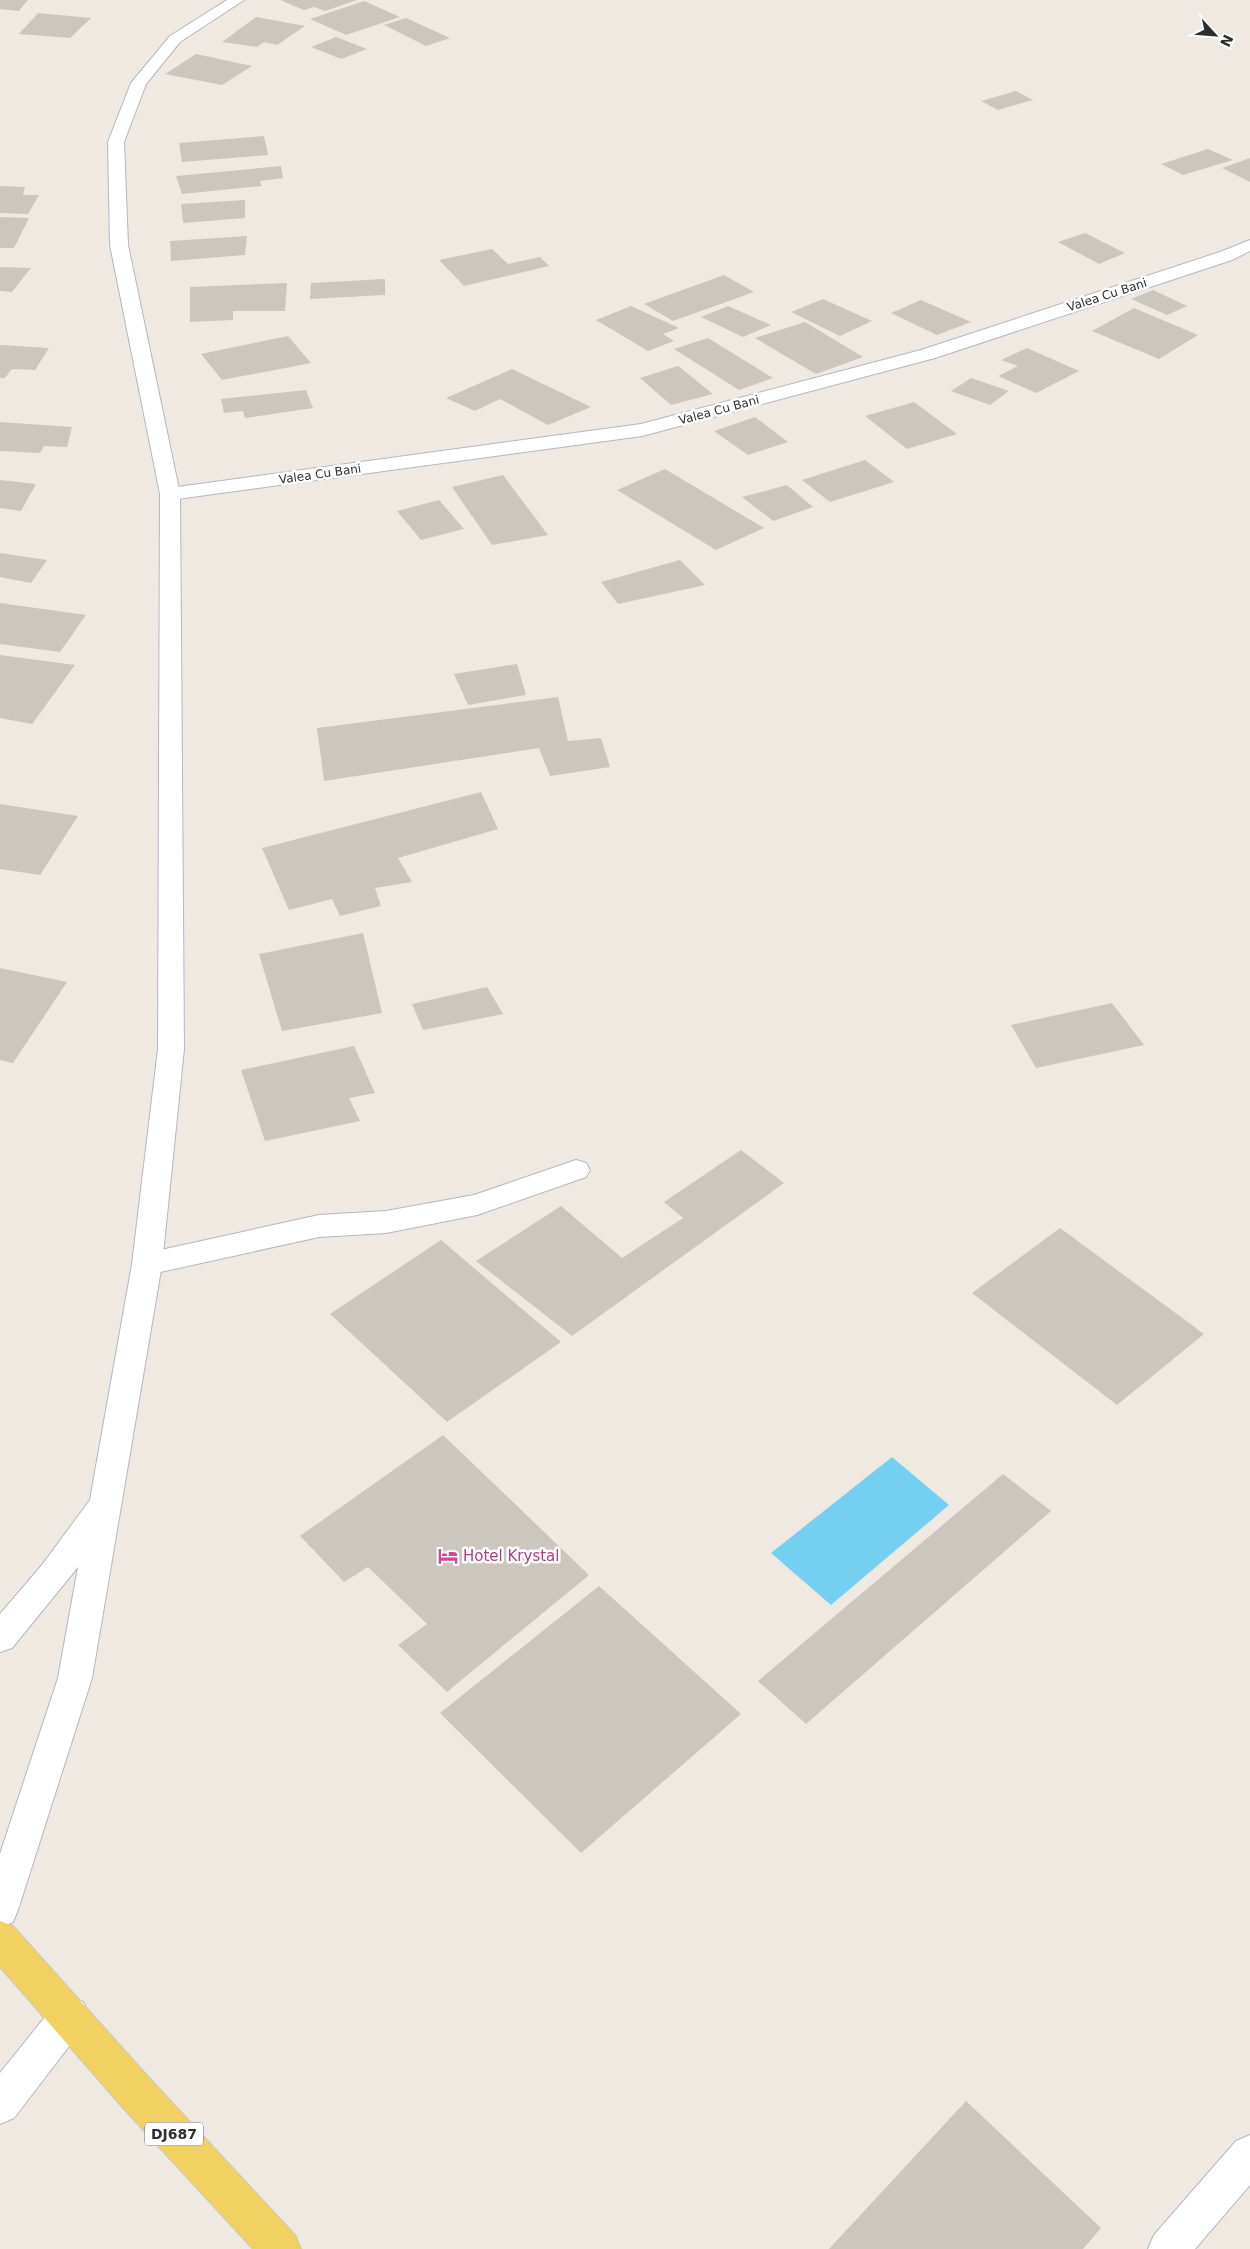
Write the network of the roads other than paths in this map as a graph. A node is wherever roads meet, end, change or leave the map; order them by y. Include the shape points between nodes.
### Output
1 (237, 0) edge
2 (1250, 245) edge
3 (170, 494) junction
4 (576, 1170) dead end
5 (147, 1264) junction
6 (106, 1503) junction
7 (0, 1638) edge
8 (0, 1910) edge
9 (0, 1939) edge
10 (70, 2015) junction
11 (0, 2104) edge
12 (1250, 2155) edge
13 (281, 2249) edge
14 (1168, 2249) edge

1 - 3 main road via 175,39 139,83 116,142 119,245
2 - 3 main road, Valea Cu Bani via 1226,256 928,354 642,430
3 - 5 main road via 171,1049
4 - 5 main road via 477,1205 386,1222 319,1226
5 - 6 main road
6 - 7 main road via 54,1575
6 - 8 main road via 74,1678
9 - 10 main road, DJ687
10 - 11 main road
10 - 13 main road, DJ687 via 138,2095
12 - 14 main road

